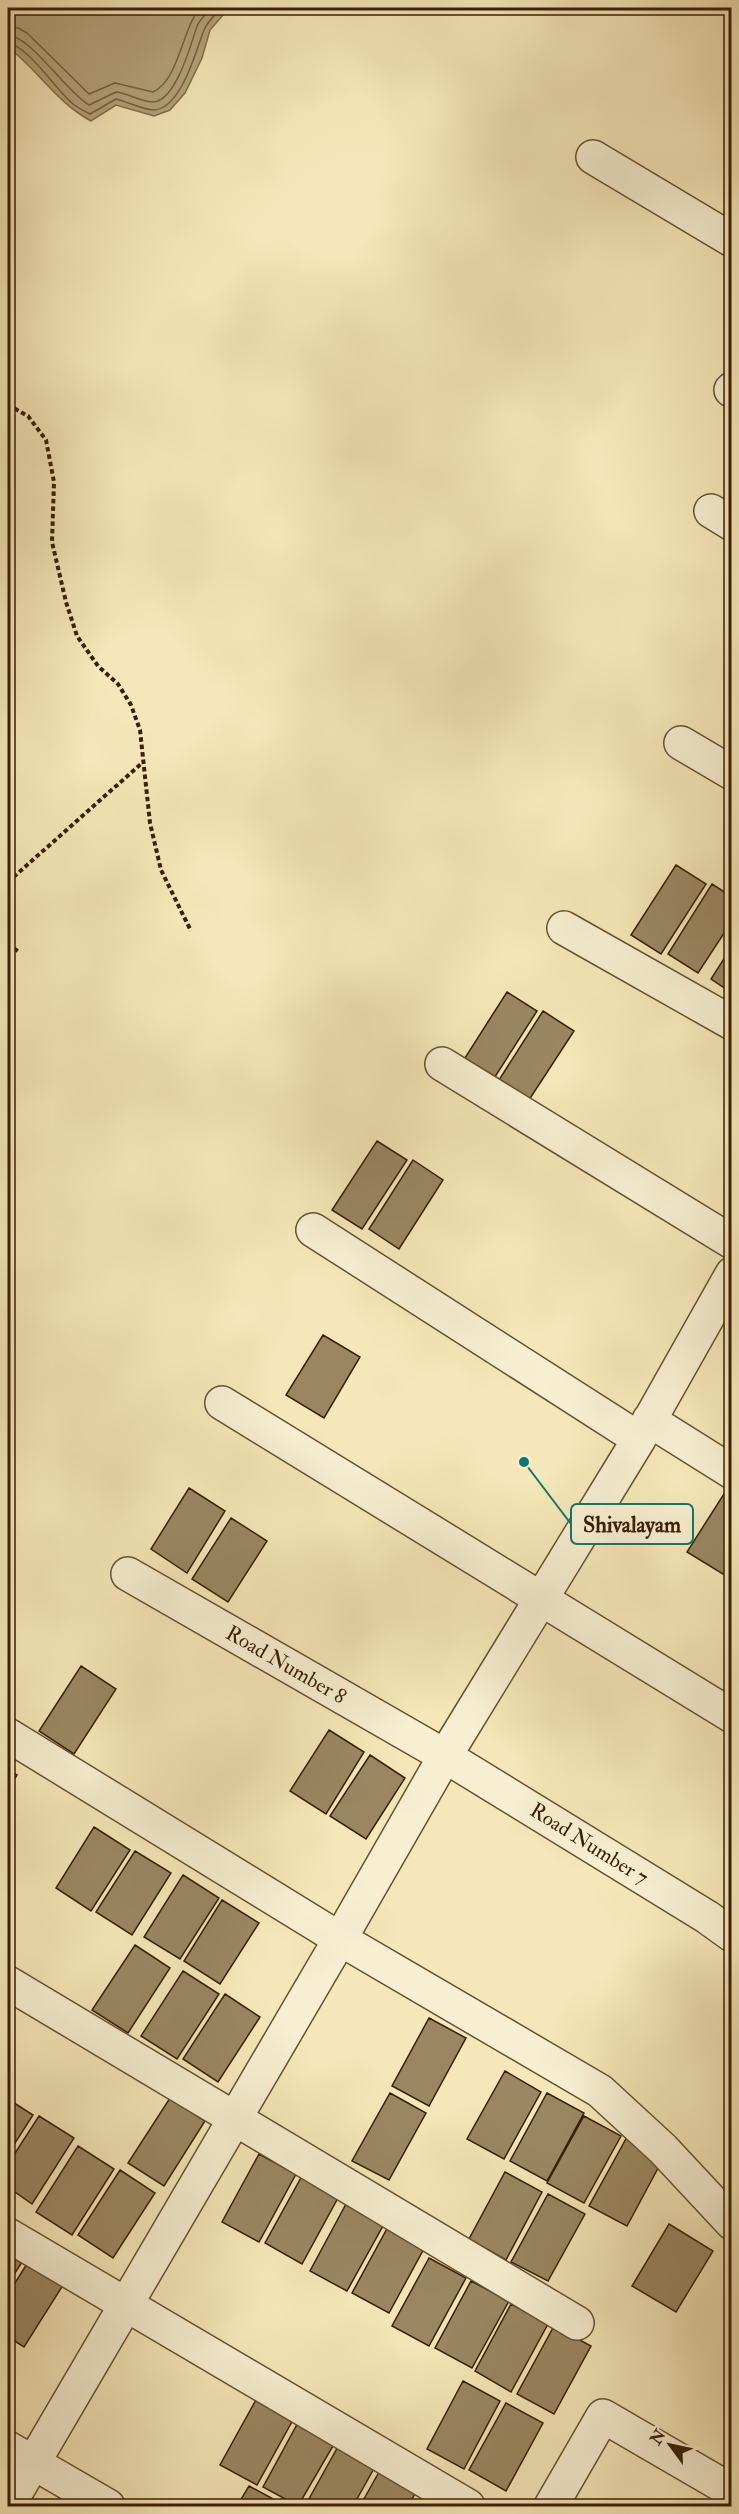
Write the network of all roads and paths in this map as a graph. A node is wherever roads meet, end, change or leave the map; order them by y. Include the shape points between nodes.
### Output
1 (593, 157) dead end
2 (732, 240) edge
3 (8, 405) edge
4 (681, 743) dead end
5 (142, 763) junction
6 (732, 773) edge
7 (8, 882) edge
8 (564, 928) dead end
9 (192, 931) dead end
10 (8, 944) edge
11 (19, 952) dead end
12 (732, 1023) edge
13 (442, 1064) dead end
14 (313, 1230) dead end
15 (732, 1242) edge
16 (732, 1274) edge
17 (222, 1403) dead end
18 (644, 1429) junction
19 (732, 1472) edge
20 (128, 1574) dead end
21 (541, 1598) junction
22 (732, 1716) edge
23 (8, 1735) edge
24 (445, 1756) junction
25 (732, 1935) edge
26 (340, 1939) junction
27 (8, 1983) edge
28 (235, 2119) junction
29 (732, 2223) edge
30 (8, 2235) edge
31 (126, 2305) junction
32 (577, 2323) dead end
33 (20, 2455) edge
34 (732, 2491) edge
35 (8, 2506) edge
36 (108, 2506) edge
37 (468, 2506) edge
38 (551, 2506) edge

1 - 2 street
3 - 5 path via 28,416 46,440 54,482 52,542 66,602 77,636 131,705 140,730
4 - 6 street
5 - 7 path
5 - 9 path via 161,870
8 - 12 street
10 - 11 path
13 - 15 street
14 - 18 street
16 - 18 street
17 - 21 street
18 - 19 street
18 - 21 street
20 - 24 street, Road Number 8
21 - 22 street
21 - 24 street
23 - 26 street
24 - 25 street, Road Number 7
24 - 26 street
26 - 28 street
26 - 29 street via 600,2091 663,2149
27 - 28 street
28 - 31 street
28 - 32 street
30 - 31 street
31 - 33 street
31 - 37 street
33 - 35 street
33 - 36 street
34 - 38 street via 603,2416

